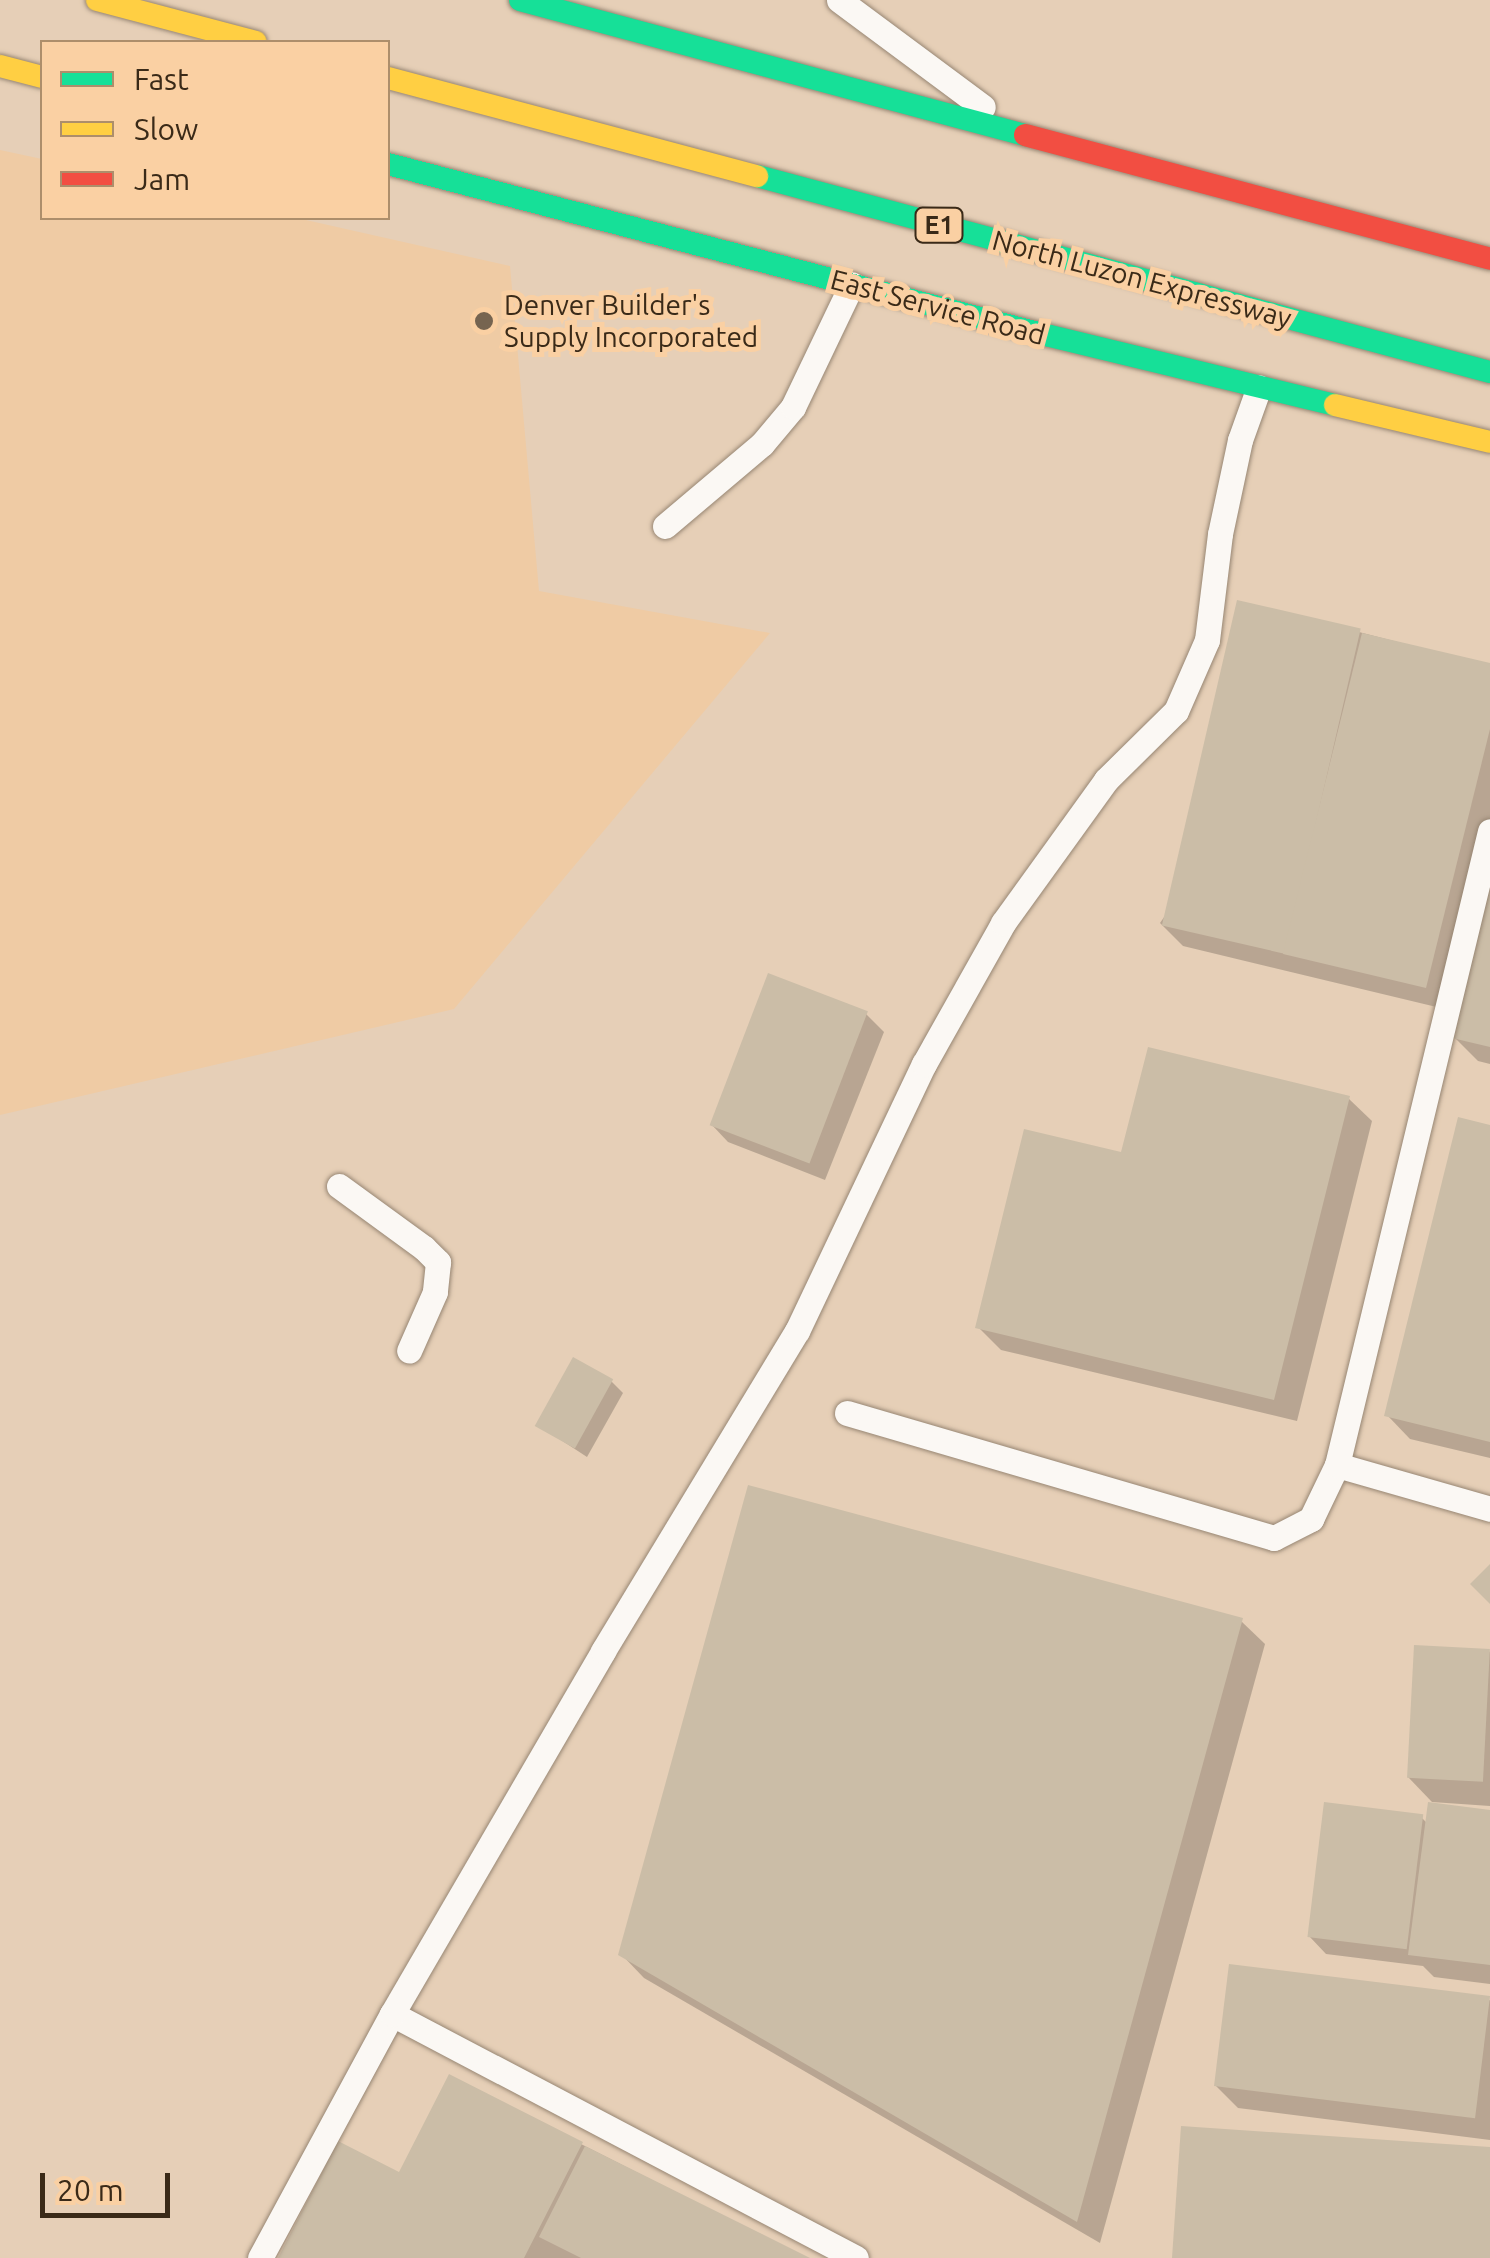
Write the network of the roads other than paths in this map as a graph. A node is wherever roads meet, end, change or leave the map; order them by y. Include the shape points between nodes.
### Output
1 (98, 0) edge
2 (520, 0) edge
3 (839, 0) edge
4 (248, 40) edge
5 (0, 66) edge
6 (40, 76) edge
7 (390, 79) edge
8 (1011, 128) junction
9 (390, 165) edge
10 (1490, 259) edge
11 (852, 284) junction
12 (1490, 372) edge
13 (1260, 387) junction
14 (1490, 442) edge
15 (665, 526) dead end
16 (1490, 830) edge
17 (339, 1186) dead end
18 (409, 1350) dead end
19 (847, 1413) dead end
20 (1336, 1465) junction
21 (1490, 1509) edge
22 (392, 2014) junction
23 (260, 2258) edge
24 (856, 2258) edge

1 - 4 main road
2 - 8 main road
3 - 8 lane
5 - 6 main road
7 - 12 main road, North Luzon Expressway / E1
8 - 10 main road
9 - 11 main road, East Service Road
11 - 13 main road, East Service Road
11 - 15 lane via 793,407 762,444
13 - 14 main road, East Service Road
13 - 22 lane via 1240,440 1220,534 1208,640 1176,711 1106,780 1003,924 924,1064 798,1330
16 - 20 lane
17 - 18 lane via 438,1262 435,1292
19 - 20 lane via 1274,1538 1311,1519
20 - 21 lane
22 - 23 lane
22 - 24 lane

